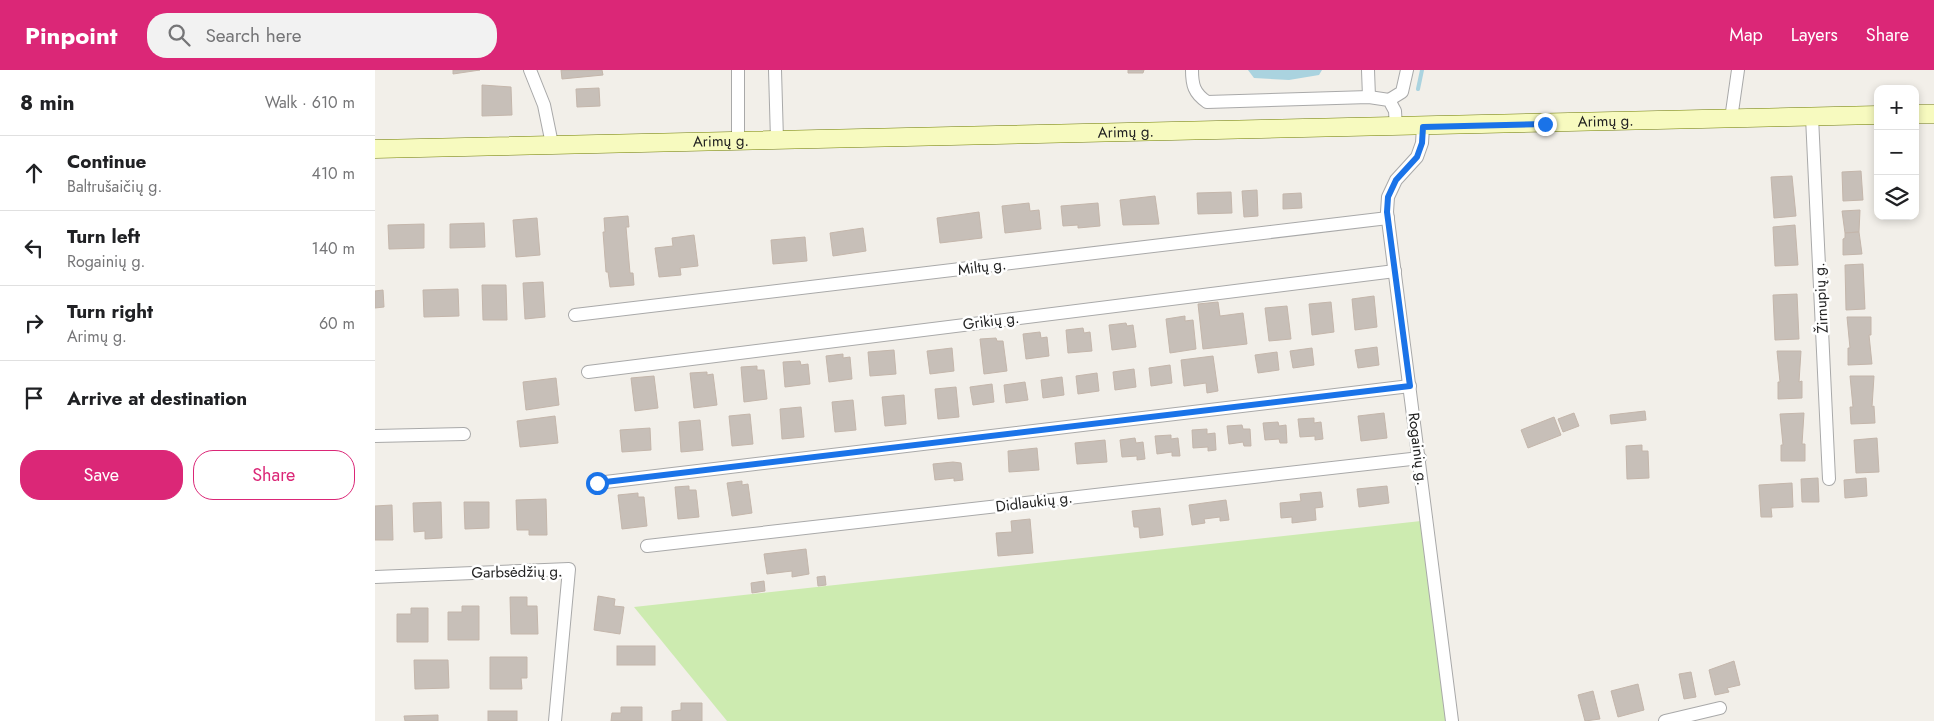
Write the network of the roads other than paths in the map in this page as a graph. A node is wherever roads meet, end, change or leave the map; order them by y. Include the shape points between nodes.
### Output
1 (530, 70) edge
2 (738, 70) edge
3 (775, 70) edge
4 (1192, 70) edge
5 (1368, 70) edge
6 (1407, 70) edge
7 (1738, 70) edge
8 (1369, 97) junction
9 (1389, 100) junction
10 (1919, 114) edge
11 (1934, 114) edge
12 (1874, 115) edge
13 (1812, 117) junction
14 (1731, 119) junction
15 (1423, 127) junction
16 (1396, 128) junction
17 (777, 140) junction
18 (738, 141) junction
19 (552, 144) junction
20 (375, 149) edge
21 (1387, 218) junction
22 (1395, 271) junction
23 (575, 315) dead end
24 (588, 372) dead end
25 (1410, 386) junction
26 (464, 434) dead end
27 (375, 436) edge
28 (1420, 458) junction
29 (1829, 478) dead end
30 (597, 483) dead end
31 (647, 546) dead end
32 (375, 577) edge
33 (1719, 708) dead end
34 (555, 721) edge
35 (1453, 721) edge
36 (1665, 721) edge

1 - 19 street via 544,105
2 - 18 street
3 - 17 street
4 - 8 street via 1192,85 1198,96 1207,102
5 - 8 street
6 - 9 street via 1402,92
7 - 14 street
8 - 9 street
9 - 16 street via 1395,111
10 - 11 main road
12 - 13 main road, Arimų g.
13 - 14 main road, Arimų g.
13 - 29 street, Žirnupių g.
14 - 15 main road, Arimų g.
15 - 16 main road, Arimų g.
15 - 21 street, Rogainių g. via 1417,157 1396,180 1388,197
16 - 17 main road, Arimų g.
17 - 18 main road, Arimų g.
18 - 19 main road, Arimų g.
19 - 20 main road, Arimų g.
21 - 22 street, Rogainių g.
21 - 23 street, Miltų g.
22 - 24 street, Grikių g.
22 - 25 street, Rogainių g.
25 - 28 street, Rogainių g.
25 - 30 street
26 - 27 street
28 - 31 street, Didlaukių g.
28 - 35 street, Rogainių g.
32 - 34 street, Garbsėdžių g. via 569,569
33 - 36 street

